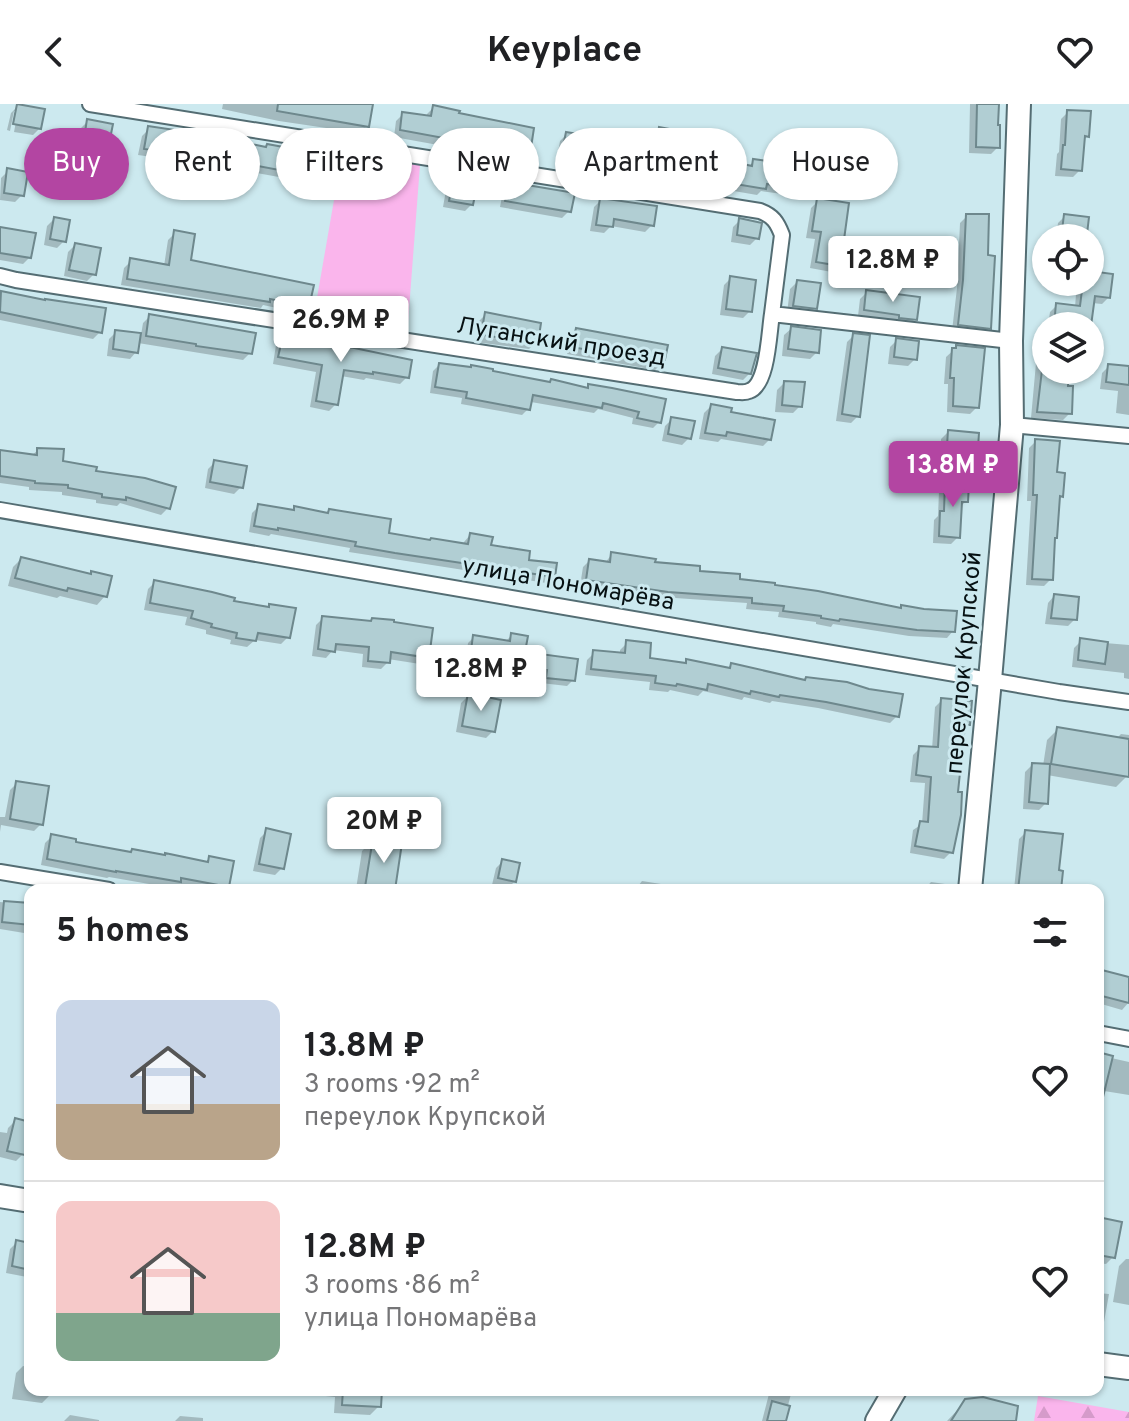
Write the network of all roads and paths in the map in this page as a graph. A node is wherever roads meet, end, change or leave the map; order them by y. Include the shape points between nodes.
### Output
1 (90, 104) edge
2 (1019, 104) edge
3 (0, 276) edge
4 (772, 314) junction
5 (1011, 341) junction
6 (1012, 425) junction
7 (1129, 436) edge
8 (0, 510) edge
9 (990, 680) junction
10 (1129, 702) edge
11 (0, 872) edge
12 (73, 884) edge
13 (971, 884) edge
14 (1104, 1034) edge
15 (1129, 1039) edge
16 (0, 1196) edge
17 (24, 1200) edge
18 (1104, 1365) edge
19 (1129, 1368) edge
20 (892, 1396) edge
21 (877, 1421) edge

1 - 4 street, Луганский проезд via 760,211 771,215 782,235
2 - 5 street, переулок Крупской
3 - 4 street, Луганский проезд via 737,392 759,385
4 - 5 street
5 - 6 street, переулок Крупской
6 - 7 street
6 - 9 street, переулок Крупской
8 - 9 street, улица Пономарёва
9 - 10 street, улица Пономарёва
9 - 13 street, переулок Крупской
11 - 12 street
14 - 15 street
16 - 17 street
18 - 19 street
20 - 21 street

